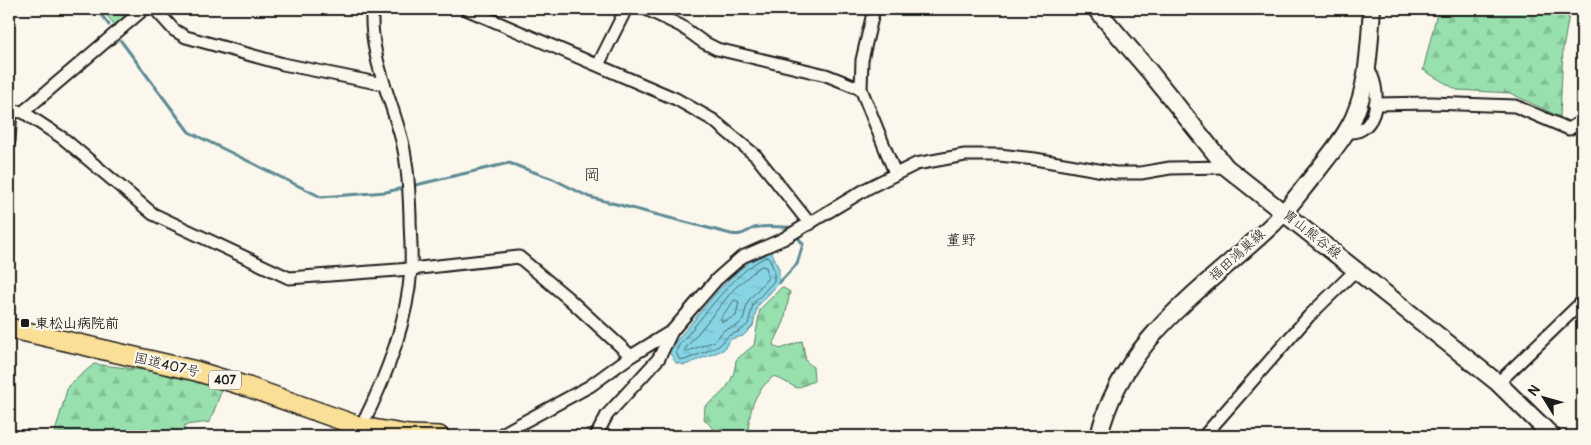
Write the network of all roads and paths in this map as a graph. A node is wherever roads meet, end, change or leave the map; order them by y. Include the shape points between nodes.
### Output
1 (144, 9) edge
2 (155, 9) edge
3 (372, 9) edge
4 (466, 9) edge
5 (626, 9) edge
6 (646, 9) edge
7 (874, 9) edge
8 (1096, 9) edge
9 (1372, 9) edge
10 (598, 65) junction
11 (1367, 68) junction
12 (382, 84) junction
13 (861, 89) junction
14 (9, 98) edge
15 (1375, 104) junction
16 (11, 111) junction
17 (23, 112) junction
18 (1582, 121) edge
19 (1346, 132) junction
20 (9, 141) edge
21 (1226, 167) junction
22 (895, 173) junction
23 (1284, 212) junction
24 (810, 224) junction
25 (411, 269) junction
26 (1356, 270) junction
27 (1582, 302) edge
28 (9, 328) edge
29 (672, 331) junction
30 (631, 356) junction
31 (1498, 383) junction
32 (361, 427) junction
33 (439, 436) edge
34 (498, 436) edge
35 (596, 436) edge
36 (1099, 436) edge
37 (1204, 436) edge
38 (1552, 436) edge

1 - 17 street
2 - 12 street via 174,30 186,37 282,64
3 - 12 street
4 - 10 street
5 - 10 street
6 - 13 street via 717,49 826,75
7 - 13 street via 862,60
8 - 21 main road, 胄山熊谷線
9 - 11 main road, 福田鴻巣線
10 - 24 street via 676,99 727,131 773,175
11 - 15 street via 1374,80
11 - 19 main road, 福田鴻巣線 via 1363,91
12 - 25 street via 402,141 410,198
13 - 22 street
14 - 16 street
15 - 18 street via 1515,106 1569,129
15 - 19 street via 1373,118 1364,129 1355,134
16 - 17 street
16 - 20 street
17 - 25 street via 64,139 153,214 289,278
19 - 23 main road, 福田鴻巣線
21 - 22 street via 1115,172 1035,159 965,155 916,164
21 - 23 main road, 胄山熊谷線
22 - 24 street
23 - 26 main road, 胄山熊谷線
23 - 36 main road, 福田鴻巣線 via 1159,326 1122,378
24 - 29 street via 742,257 726,269
25 - 30 street via 519,257
25 - 32 street via 397,338
26 - 31 main road, 胄山熊谷線
26 - 37 street via 1309,316
27 - 31 street
28 - 32 highway, 国道407号 / 407 via 196,372
29 - 30 street
29 - 35 street via 659,358 607,415
30 - 34 street via 590,386
31 - 38 main road, 胄山熊谷線
32 - 33 highway, 国道407号 / 407

